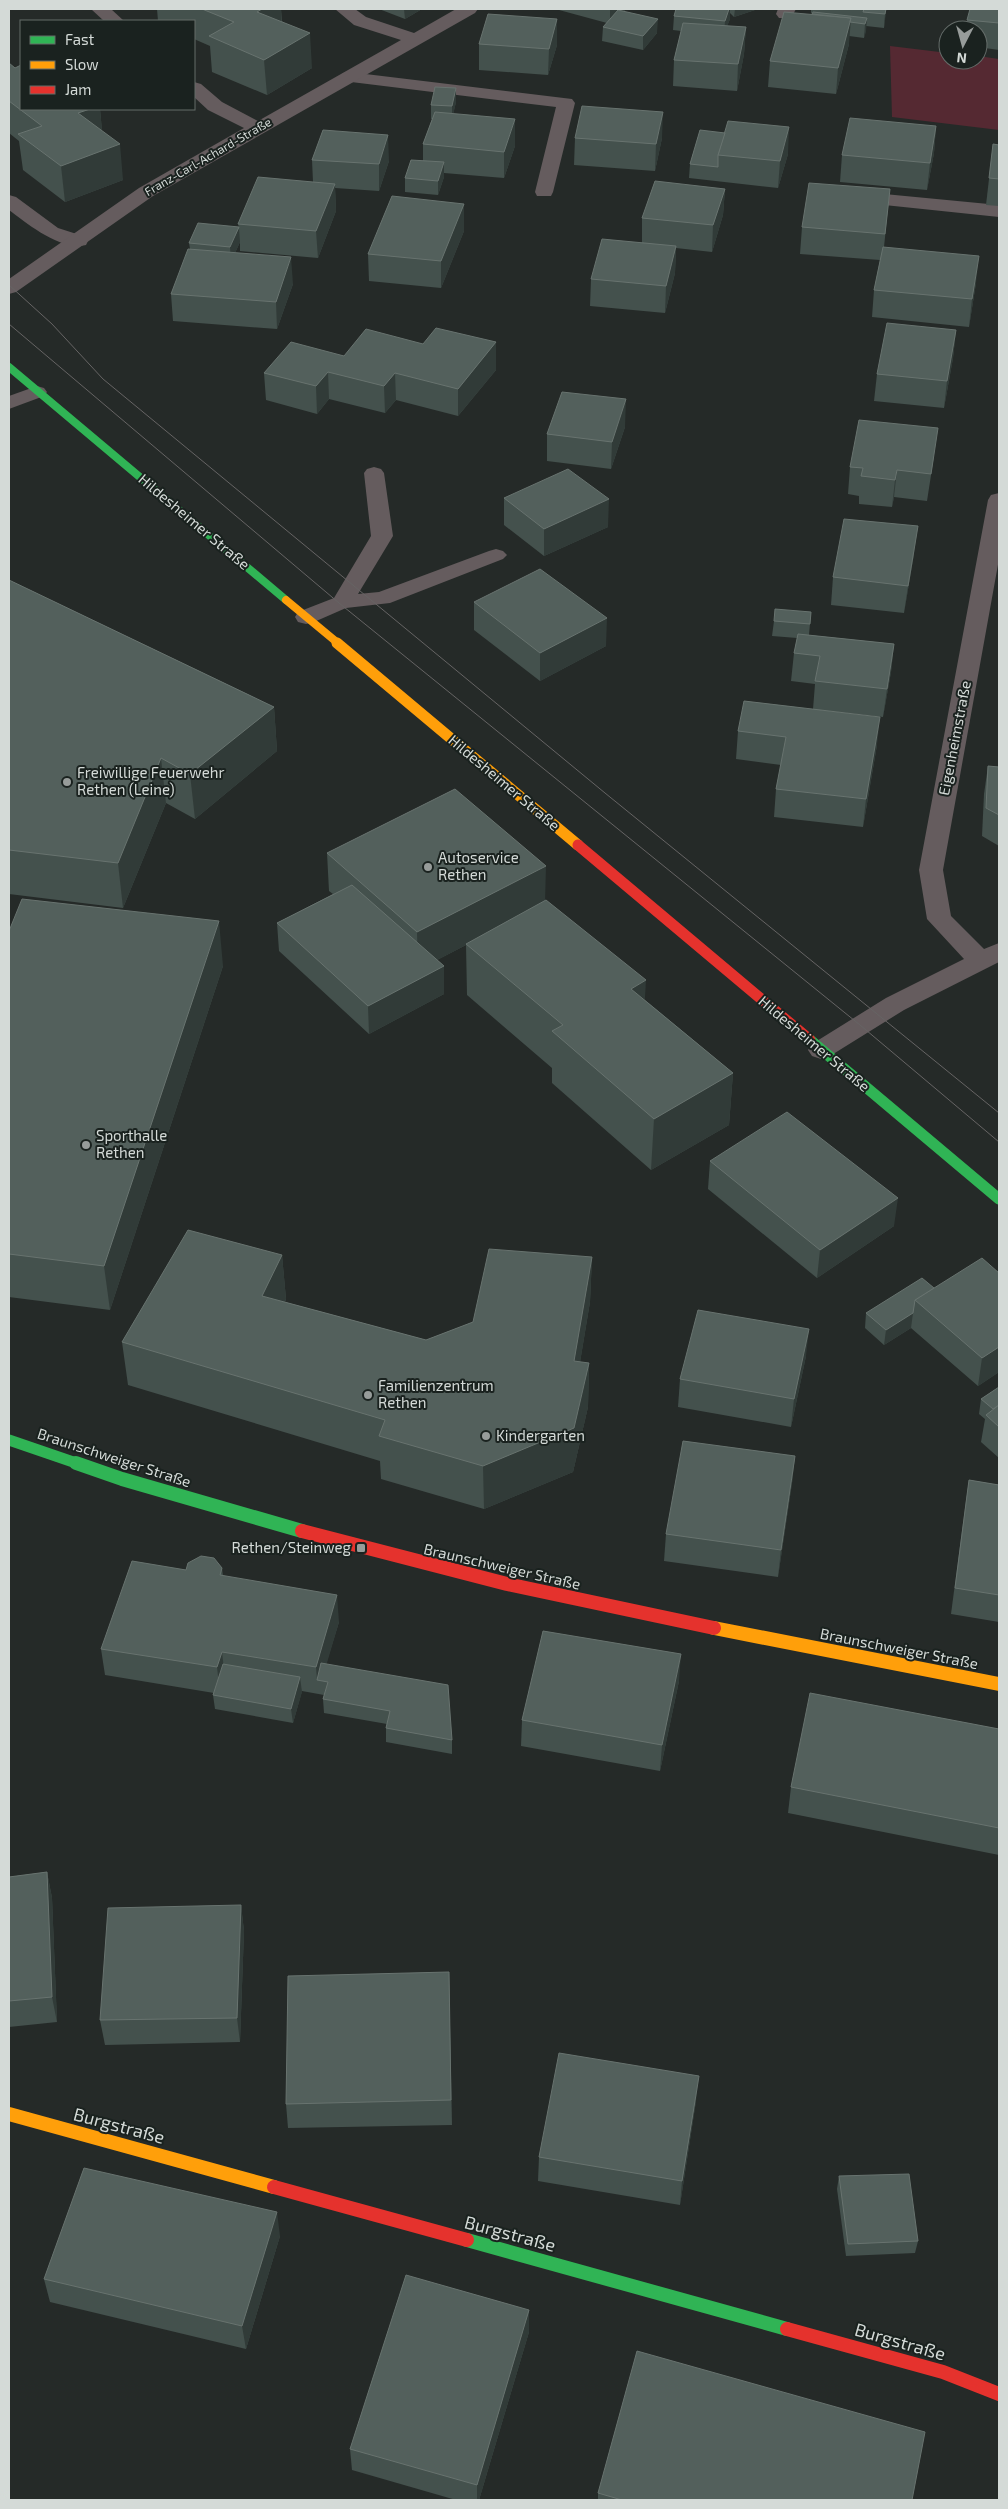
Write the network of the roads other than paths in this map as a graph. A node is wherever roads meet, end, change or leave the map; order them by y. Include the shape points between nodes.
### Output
1 (100, 9) edge
2 (344, 9) edge
3 (469, 9) edge
4 (114, 20) edge
5 (415, 39) junction
6 (349, 77) junction
7 (195, 89) edge
8 (258, 128) junction
9 (544, 192) dead end
10 (844, 196) edge
11 (9, 201) edge
12 (999, 211) edge
13 (79, 241) junction
14 (9, 288) edge
15 (9, 367) edge
16 (37, 392) junction
17 (9, 403) edge
18 (374, 473) dead end
19 (999, 500) edge
20 (496, 555) dead end
21 (342, 602) junction
22 (306, 617) junction
23 (993, 956) edge
24 (821, 1050) junction
25 (999, 1199) edge
26 (9, 1440) edge
27 (999, 1684) edge
28 (9, 2114) edge
29 (999, 2394) edge

1 - 4 street
2 - 5 street via 360,21
3 - 5 street, Franz-Carl-Achard-Straße
5 - 6 street, Franz-Carl-Achard-Straße
6 - 8 street, Franz-Carl-Achard-Straße
6 - 9 lane via 566,103
7 - 8 street via 215,106
8 - 13 street, Franz-Carl-Achard-Straße via 146,192
10 - 12 lane
11 - 13 lane via 51,232
13 - 14 street, Franz-Carl-Achard-Straße
15 - 16 street, Hildesheimer Straße
16 - 17 lane
16 - 22 street, Hildesheimer Straße
18 - 21 lane via 382,536
19 - 23 street, Eigenheimstraße via 930,870 939,919
20 - 21 lane via 382,598
21 - 22 lane
22 - 24 street, Hildesheimer Straße
23 - 24 street via 895,1004
24 - 25 street, Hildesheimer Straße
26 - 27 street, Braunschweiger Straße via 122,1479 401,1558 554,1596
28 - 29 street, Burgstraße via 943,2372

